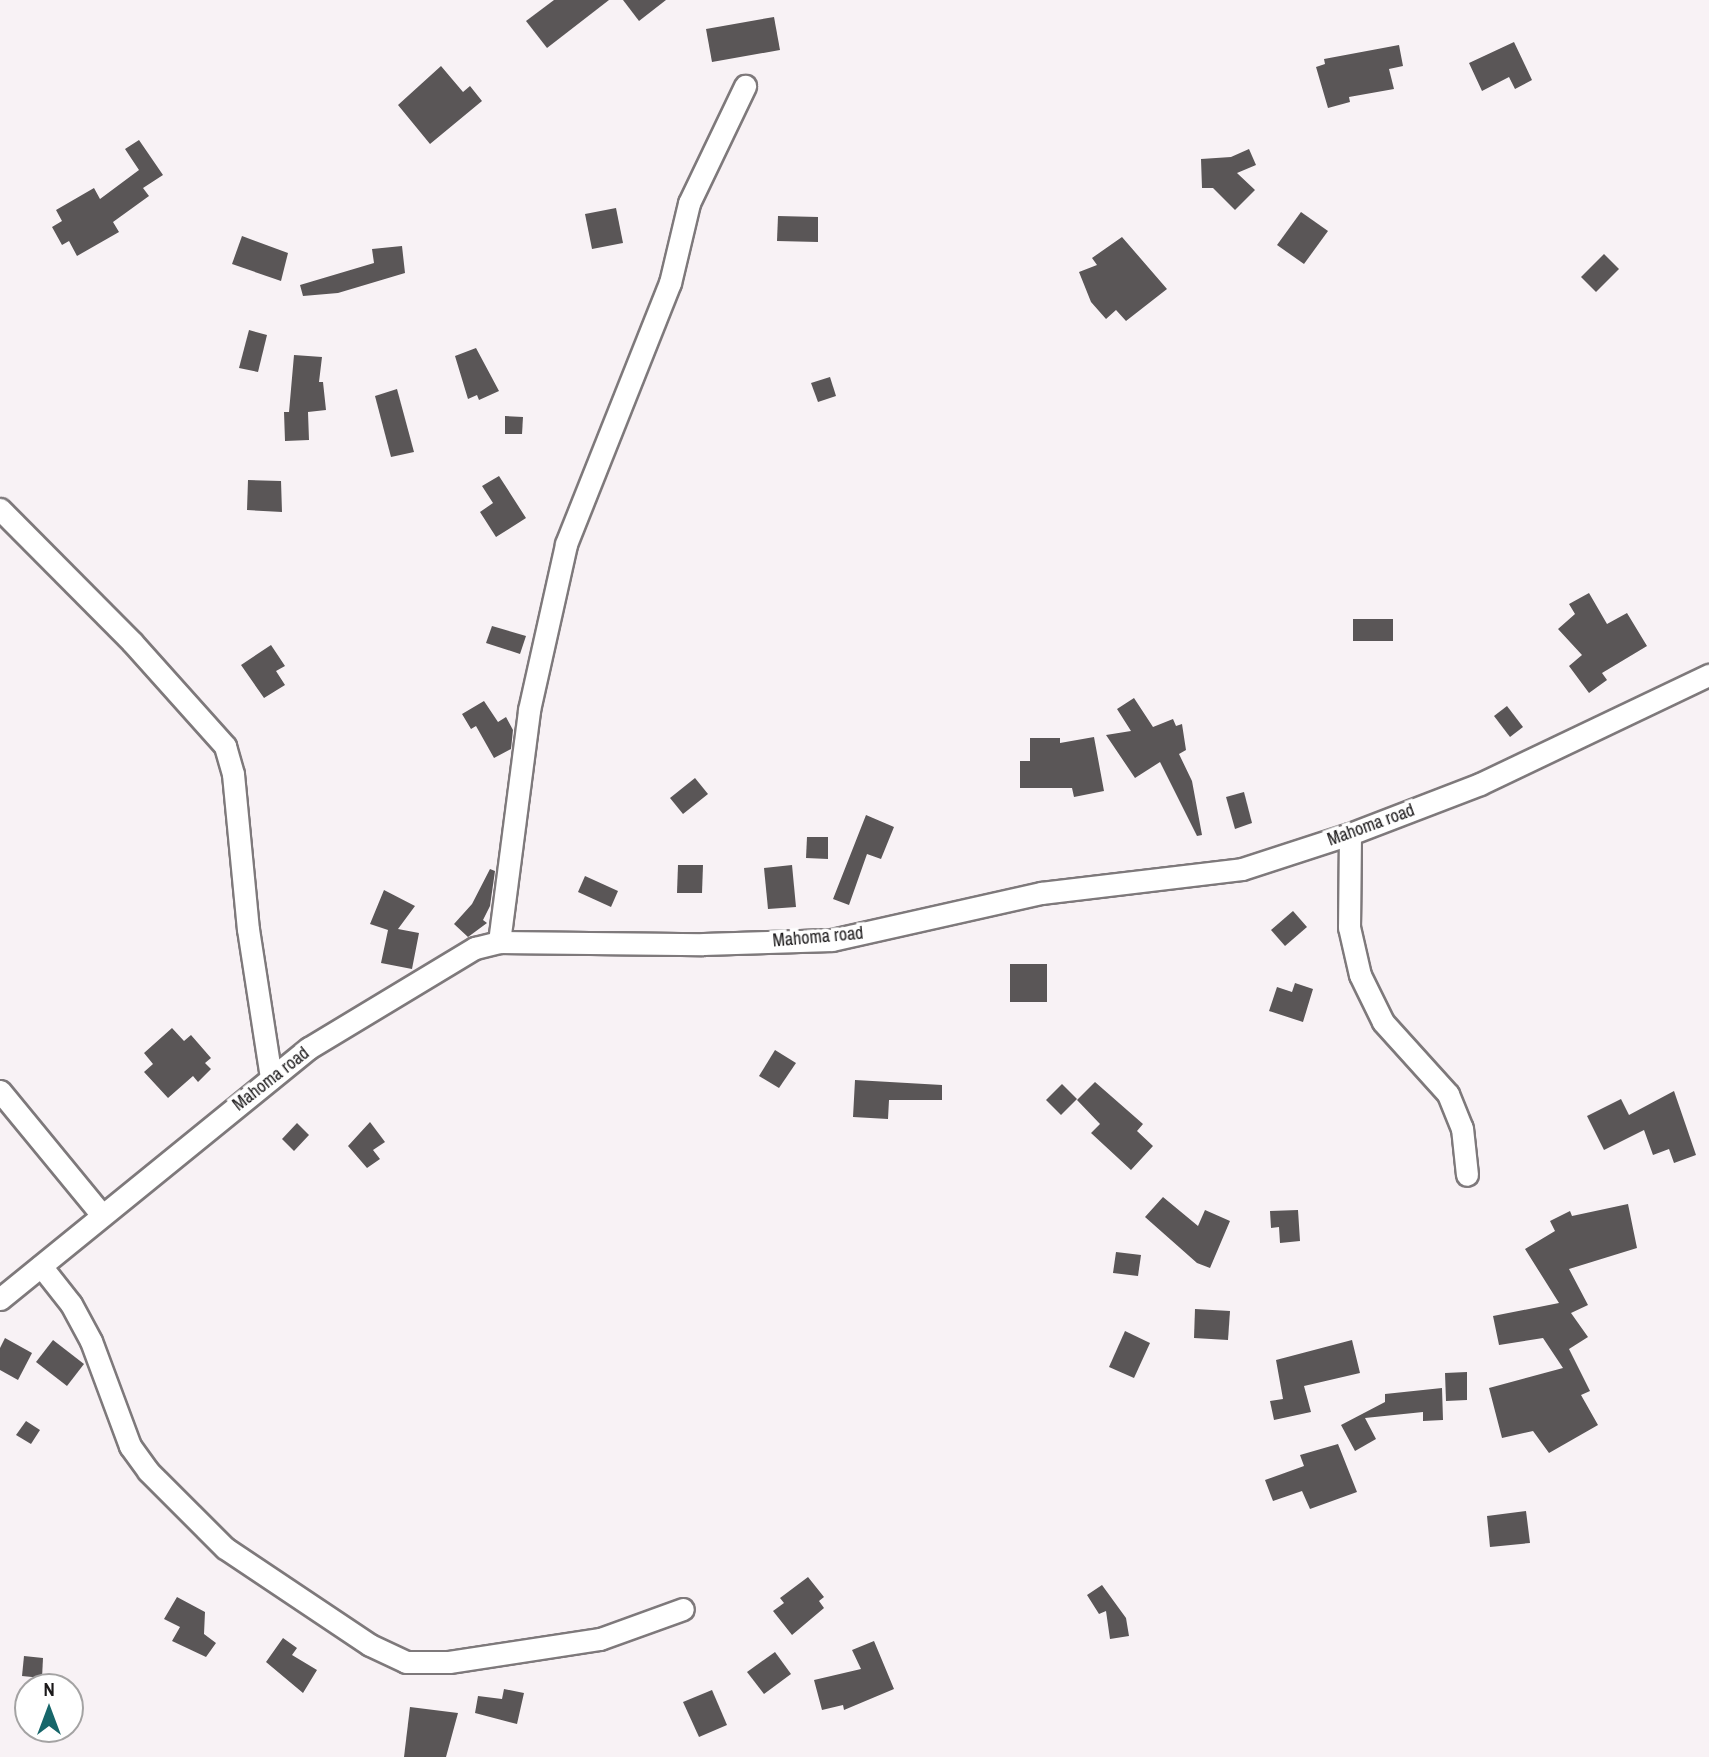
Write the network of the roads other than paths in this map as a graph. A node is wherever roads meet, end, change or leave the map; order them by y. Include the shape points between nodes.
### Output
1 (745, 86) dead end
2 (0, 509) edge
3 (1709, 675) edge
4 (1350, 834) junction
5 (499, 942) junction
6 (271, 1078) junction
7 (0, 1091) edge
8 (1467, 1175) dead end
9 (102, 1215) junction
10 (41, 1266) junction
11 (0, 1299) edge
12 (683, 1609) dead end

1 - 5 street via 690,202 670,283 566,544 529,710
2 - 6 street via 132,642 225,746 233,774 246,915
3 - 4 street, Mahoma road via 1480,784
4 - 5 street, Mahoma road via 1242,869 1041,893 832,940
4 - 8 street via 1349,927 1360,975 1383,1022 1448,1094 1462,1128
5 - 6 street, Mahoma road via 452,958 309,1048
6 - 9 street, Mahoma road
7 - 9 street
9 - 10 street, Mahoma road
10 - 11 street, Mahoma road
10 - 12 street via 86,1332 130,1446 148,1471 225,1548 370,1645 405,1662 449,1662 600,1639

